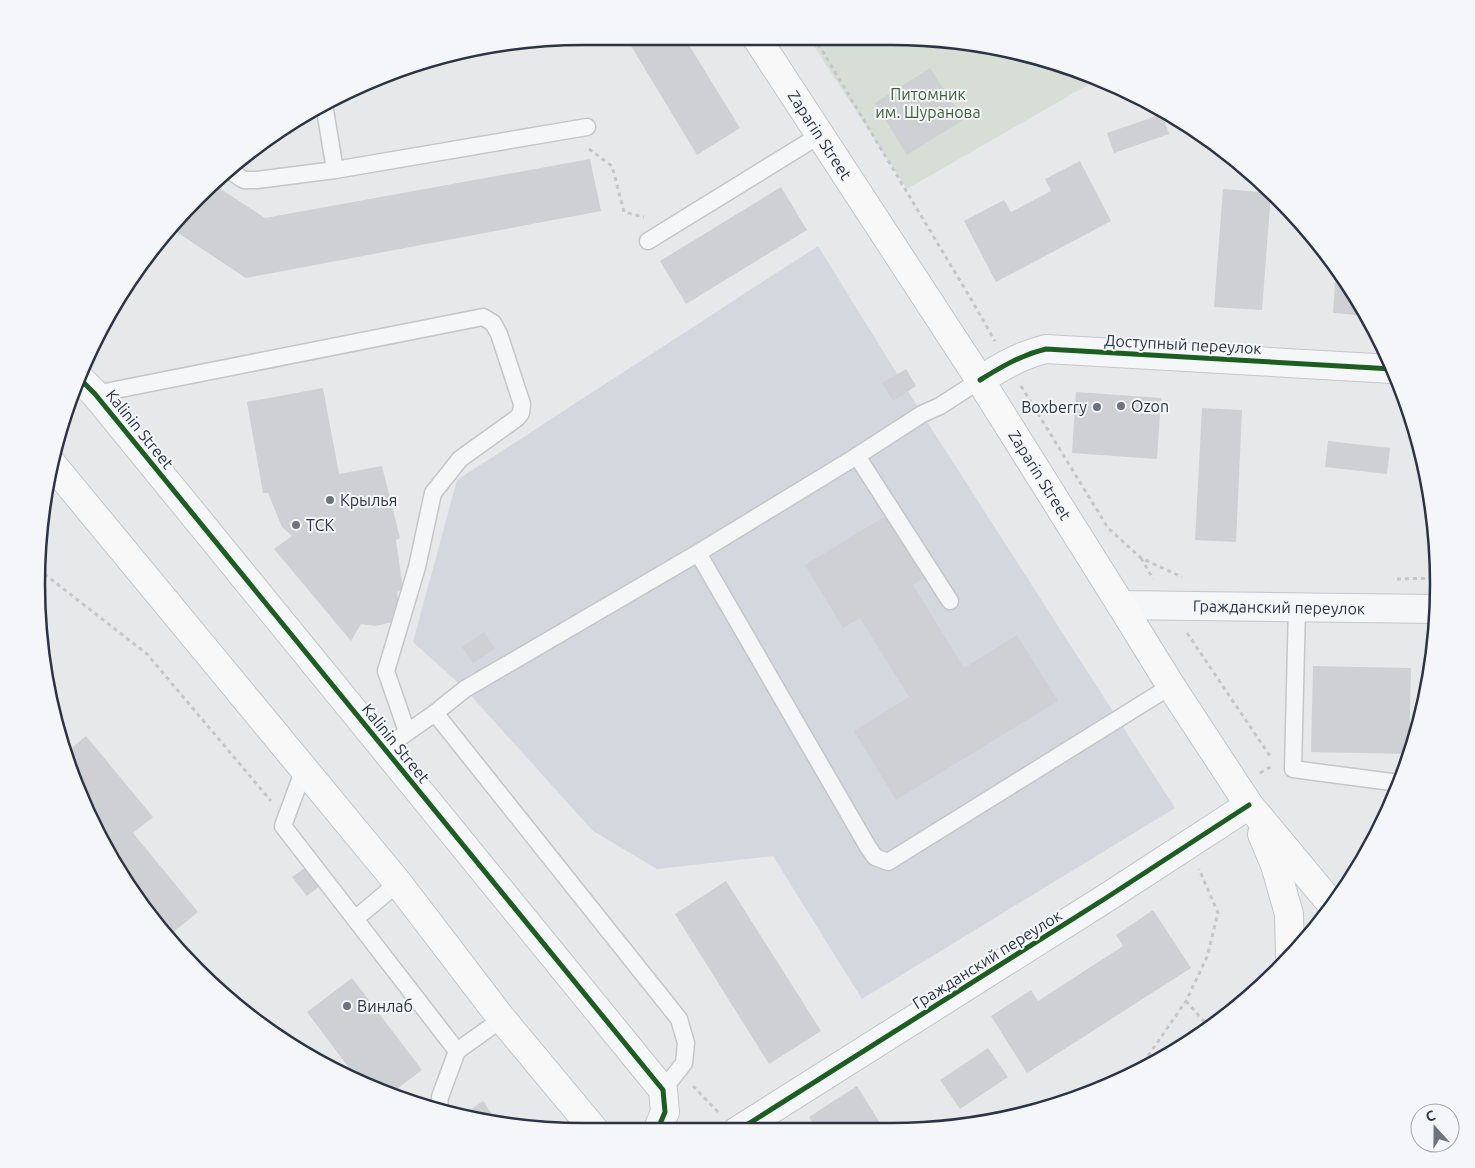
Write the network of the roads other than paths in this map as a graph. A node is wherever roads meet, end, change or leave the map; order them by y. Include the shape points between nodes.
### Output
1 (761, 45) edge
2 (325, 111) edge
3 (587, 126) dead end
4 (820, 136) junction
5 (335, 170) junction
6 (235, 174) edge
7 (648, 241) dead end
8 (1385, 369) edge
9 (980, 380) junction
10 (88, 387) edge
11 (857, 456) junction
12 (57, 470) edge
13 (698, 553) junction
14 (950, 601) dead end
15 (1121, 605) junction
16 (1297, 607) junction
17 (1429, 609) edge
18 (1171, 686) junction
19 (435, 713) junction
20 (407, 732) junction
21 (385, 748) junction
22 (304, 769) junction
23 (1392, 782) edge
24 (1249, 805) junction
25 (398, 883) junction
26 (1327, 900) edge
27 (355, 919) junction
28 (1290, 946) edge
29 (502, 1019) junction
30 (457, 1050) junction
31 (671, 1080) junction
32 (440, 1104) edge
33 (589, 1123) edge
34 (661, 1123) edge
35 (731, 1123) edge

1 - 4 main road, Zaparin Street
2 - 5 lane
3 - 5 lane
4 - 7 lane
4 - 9 main road, Zaparin Street
5 - 6 lane via 257,180 244,180
8 - 9 street, Доступный переулок via 1046,349 1007,363
9 - 11 lane
9 - 15 main road, Zaparin Street
10 - 20 lane via 482,317 493,323 522,404 517,418 460,459 433,493 417,566 386,671
10 - 21 street, Kalinin Street
11 - 13 lane
11 - 14 lane
12 - 22 main road
13 - 18 lane via 868,847 875,857 888,862
13 - 19 lane via 465,689
15 - 16 street, Гражданский переулок
15 - 18 main road, Zaparin Street
16 - 17 street, Гражданский переулок
16 - 23 lane via 1293,769
18 - 24 main road, Zaparin Street
19 - 20 lane
19 - 31 lane via 679,1019 686,1043 684,1062
20 - 21 lane
21 - 31 street, Kalinin Street
22 - 25 main road
22 - 27 lane via 283,826
24 - 26 main road, Zaparin Street
24 - 28 main road via 1275,865 1289,914
24 - 35 street, Гражданский переулок via 1097,904
25 - 27 lane
25 - 29 main road
27 - 30 lane
29 - 30 lane
29 - 33 main road
30 - 32 lane
31 - 34 street

